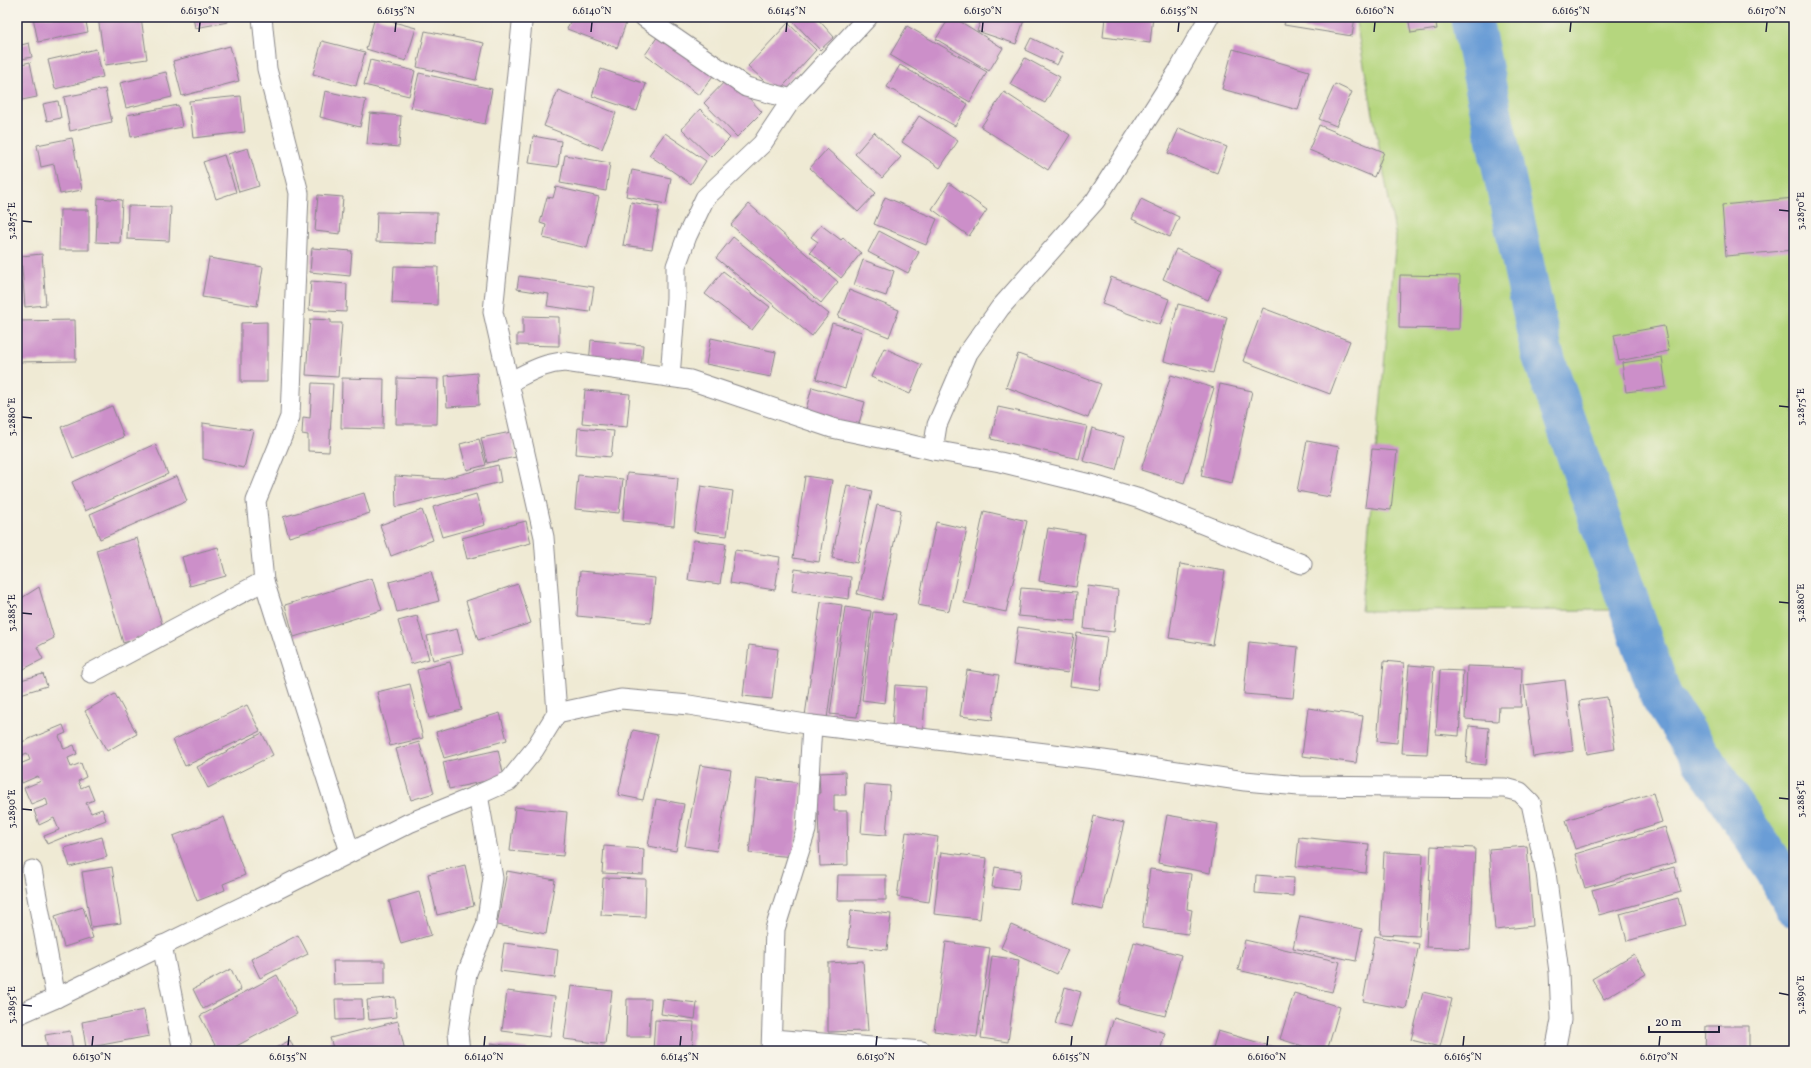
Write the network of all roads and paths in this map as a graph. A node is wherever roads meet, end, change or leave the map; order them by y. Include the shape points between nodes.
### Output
1 (262, 17) edge
2 (521, 17) edge
3 (644, 17) edge
4 (868, 17) edge
5 (1209, 17) edge
6 (792, 99) junction
7 (670, 377) junction
8 (509, 382) junction
9 (933, 450) junction
10 (1302, 564) dead end
11 (264, 581) junction
12 (91, 674) dead end
13 (557, 713) junction
14 (812, 725) junction
15 (478, 795) junction
16 (350, 852) junction
17 (32, 870) dead end
18 (162, 945) junction
19 (56, 998) junction
20 (17, 1015) edge
21 (771, 1045) edge
22 (183, 1051) edge
23 (460, 1051) edge
24 (922, 1051) edge
25 (1555, 1051) edge

1 - 11 street via 268,69 299,193 290,417 256,501
2 - 8 street via 493,312
3 - 6 street via 746,87
4 - 6 street
5 - 9 street via 1176,75 1095,201 1000,308 968,353 937,425
6 - 7 street via 762,144 705,198 687,236 676,266
7 - 8 street via 565,362 540,366
7 - 9 street via 697,382 832,428
8 - 13 street via 544,537
9 - 10 street via 1000,462 1094,485 1140,500
11 - 12 street
11 - 16 street
13 - 14 street via 621,699 689,705
13 - 15 street via 534,750 509,780
14 - 21 street via 806,830 775,929
14 - 25 street via 1104,760 1245,781 1299,786 1505,788 1520,792 1531,802 1546,874 1559,972 1561,1020
15 - 16 street via 409,823
15 - 23 street via 493,878 486,926 466,973 458,1033
16 - 18 street
17 - 19 street
18 - 19 street
18 - 22 street
19 - 20 street
21 - 24 street

